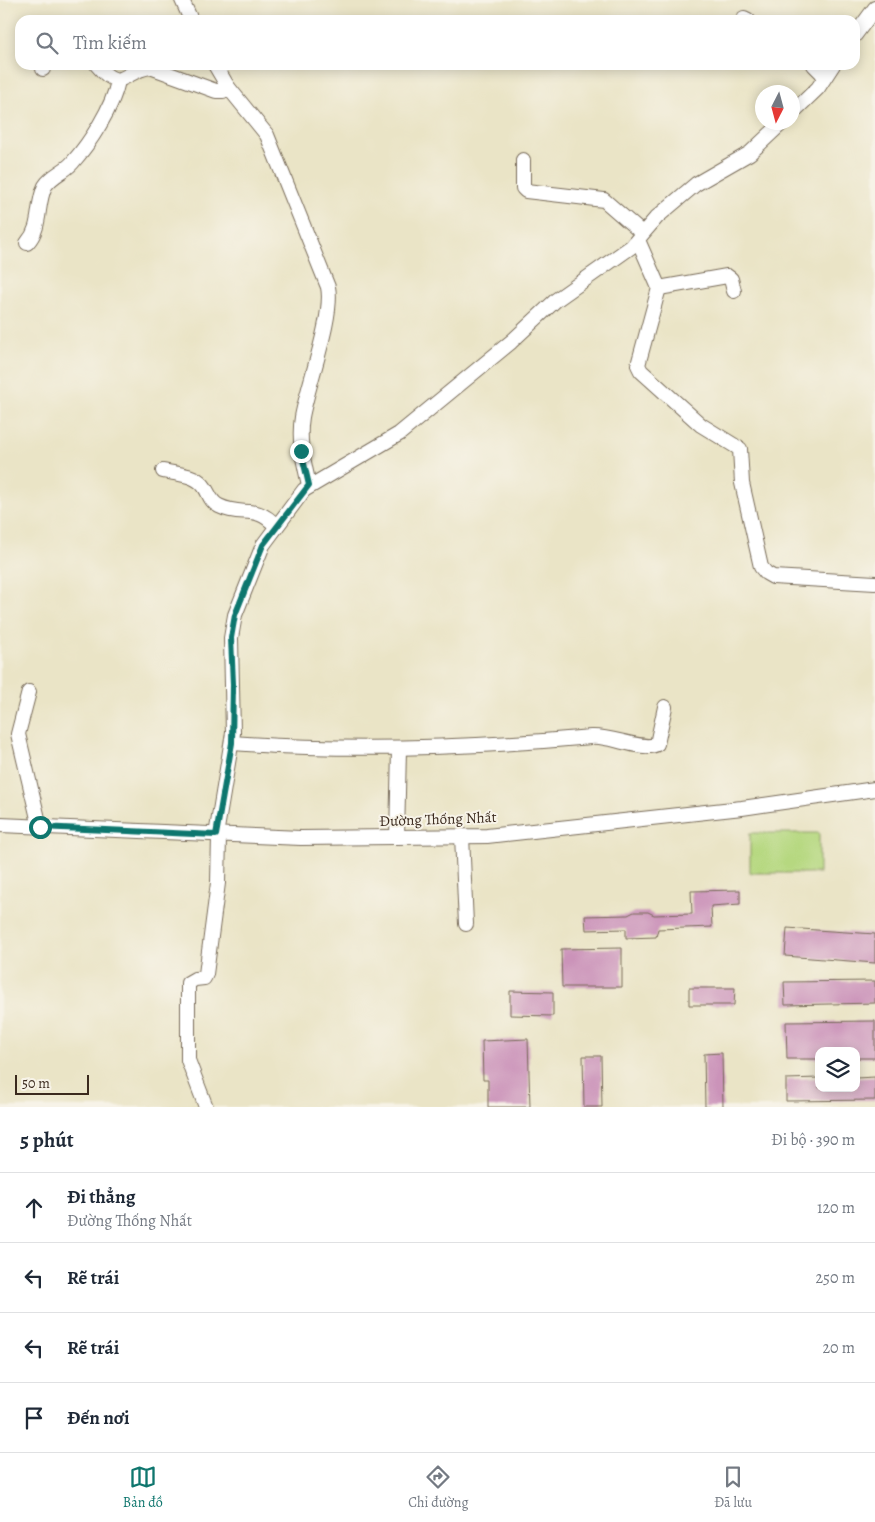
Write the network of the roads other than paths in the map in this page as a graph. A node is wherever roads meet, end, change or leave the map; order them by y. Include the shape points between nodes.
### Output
1 (182, 0) edge
2 (875, 8) edge
3 (189, 15) edge
4 (860, 28) edge
5 (102, 70) edge
6 (138, 70) edge
7 (156, 70) edge
8 (219, 70) edge
9 (829, 71) edge
10 (118, 81) junction
11 (228, 86) junction
12 (800, 105) edge
13 (774, 130) edge
14 (523, 160) dead end
15 (640, 236) junction
16 (27, 243) dead end
17 (658, 288) junction
18 (734, 291) dead end
19 (163, 471) dead end
20 (309, 485) junction
21 (276, 526) junction
22 (875, 583) edge
23 (29, 692) dead end
24 (666, 707) dead end
25 (232, 743) junction
26 (399, 749) junction
27 (875, 790) edge
28 (0, 825) edge
29 (40, 827) junction
30 (217, 836) junction
31 (462, 836) junction
32 (397, 837) junction
33 (466, 924) dead end
34 (206, 1107) edge

1 - 3 street
2 - 4 street
5 - 10 street
6 - 10 street
7 - 11 street via 216,91 223,91
8 - 11 street
9 - 12 street via 818,88
10 - 16 street via 116,92 91,139 71,165 45,186 37,229
11 - 20 street via 270,140 329,292 329,307 301,427 301,451
13 - 15 street via 750,153 696,184
14 - 15 street via 523,188 526,191 604,200
15 - 17 street
15 - 20 street via 556,300 511,342 399,434
17 - 18 street via 727,276 732,279
17 - 22 street via 638,365 641,372 701,425 740,449 742,483 761,567 766,574
19 - 21 street via 190,476 204,486 213,504 231,511 261,513
20 - 21 street
21 - 25 street via 263,545 232,626
23 - 29 street via 18,734
24 - 26 street via 657,744 646,748 598,736 499,745
25 - 26 street
25 - 30 street
26 - 32 street
27 - 31 street, Đường Thống Nhất via 660,818
28 - 29 street, Đường Thống Nhất
29 - 30 street, Đường Thống Nhất
30 - 32 street, Đường Thống Nhất
30 - 34 street via 218,883 206,974 204,978 188,983 188,1060
31 - 32 street, Đường Thống Nhất
31 - 33 street

